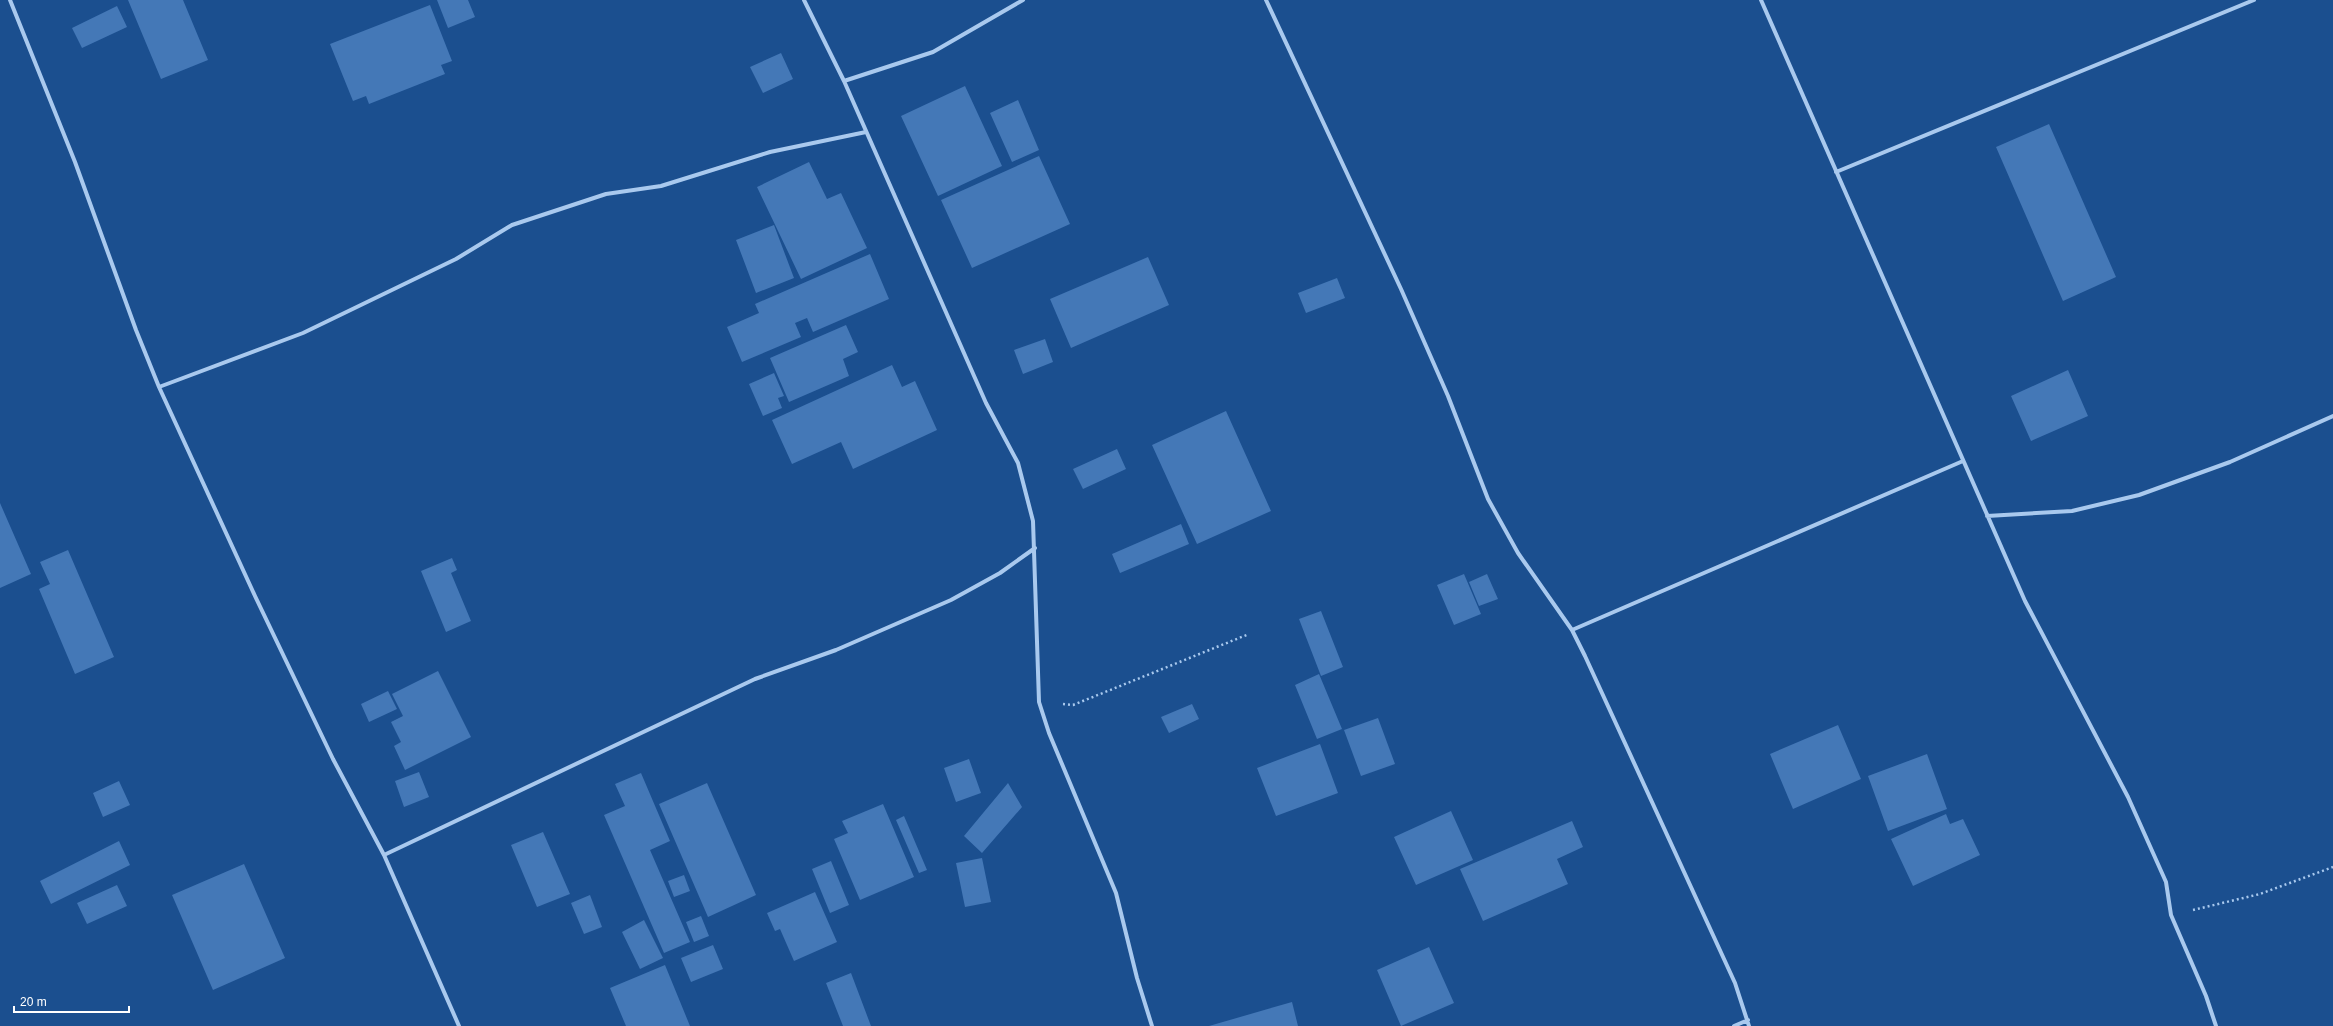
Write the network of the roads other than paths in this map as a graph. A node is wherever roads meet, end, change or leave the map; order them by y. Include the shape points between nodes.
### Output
1 (10, 0) edge
2 (804, 0) edge
3 (1023, 0) edge
4 (1266, 0) edge
5 (1760, 0) edge
6 (2254, 0) edge
7 (844, 81) junction
8 (866, 132) junction
9 (1836, 172) junction
10 (159, 387) junction
11 (2333, 416) edge
12 (1963, 461) junction
13 (1987, 516) junction
14 (1035, 548) junction
15 (1572, 630) junction
16 (384, 855) junction
17 (1748, 1020) junction
18 (459, 1026) edge
19 (1152, 1026) edge
20 (1734, 1026) edge
21 (1749, 1026) edge
22 (2216, 1026) edge

1 - 10 street via 75,162
2 - 7 street
3 - 7 street via 933,52
4 - 15 street via 1401,288 1448,396 1488,499 1518,552
5 - 9 street
6 - 9 street
7 - 8 street
8 - 10 street via 770,152 660,186 606,194 519,222 456,259 303,333
8 - 14 street via 986,404 1018,463 1033,521
9 - 12 street
10 - 16 street via 255,596 320,731
11 - 13 street via 2230,462 2138,495 2072,511
12 - 13 street
12 - 15 street
13 - 22 street via 2025,601 2128,797 2166,882 2171,915 2206,996
14 - 16 street via 1000,573 952,600 836,650 756,679
14 - 19 street via 1039,702 1049,733 1116,892 1137,978
15 - 17 street via 1732,976
16 - 18 street
17 - 20 street
17 - 21 street

